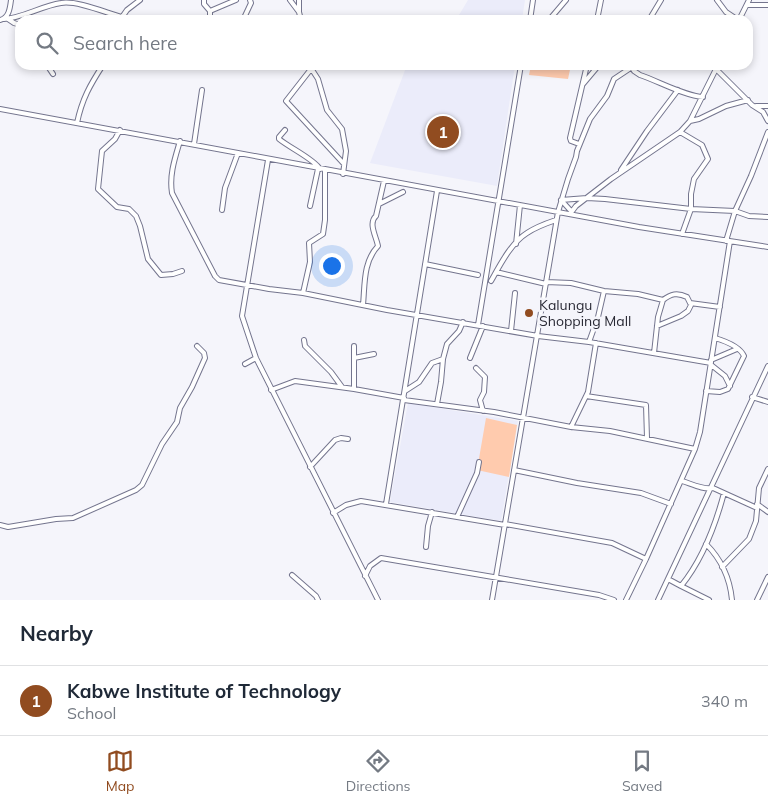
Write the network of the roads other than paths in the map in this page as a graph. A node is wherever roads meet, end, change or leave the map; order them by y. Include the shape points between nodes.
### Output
1 (11, 0) edge
2 (140, 0) edge
3 (204, 0) edge
4 (236, 0) edge
5 (250, 0) edge
6 (290, 0) edge
7 (299, 0) edge
8 (533, 0) edge
9 (566, 0) edge
10 (601, 0) edge
11 (661, 0) edge
12 (717, 0) edge
13 (749, 0) edge
14 (746, 5) junction
15 (768, 5) edge
16 (210, 11) junction
17 (300, 12) junction
18 (23, 15) edge
19 (110, 15) edge
20 (124, 15) edge
21 (210, 15) edge
22 (245, 15) edge
23 (300, 15) edge
24 (531, 15) edge
25 (553, 15) edge
26 (598, 15) edge
27 (652, 15) edge
28 (731, 15) edge
29 (741, 15) edge
30 (4, 19) edge
31 (51, 70) edge
32 (100, 70) edge
33 (307, 70) edge
34 (311, 70) edge
35 (520, 70) edge
36 (586, 70) edge
37 (595, 70) edge
38 (626, 70) edge
39 (633, 70) edge
40 (716, 70) edge
41 (720, 70) edge
42 (53, 74) dead end
43 (581, 88) junction
44 (202, 90) dead end
45 (678, 90) junction
46 (703, 96) junction
47 (748, 100) junction
48 (756, 106) junction
49 (768, 106) edge
50 (0, 109) edge
51 (690, 120) junction
52 (768, 121) edge
53 (77, 123) junction
54 (120, 130) junction
55 (285, 130) dead end
56 (680, 132) junction
57 (768, 132) edge
58 (180, 141) junction
59 (194, 144) junction
60 (579, 144) junction
61 (238, 154) junction
62 (268, 160) junction
63 (344, 164) junction
64 (319, 169) junction
65 (326, 170) junction
66 (343, 174) junction
67 (618, 174) junction
68 (384, 181) junction
69 (437, 191) junction
70 (403, 192) dead end
71 (587, 198) junction
72 (561, 200) junction
73 (499, 202) junction
74 (379, 204) junction
75 (310, 206) dead end
76 (520, 206) junction
77 (690, 209) junction
78 (222, 210) dead end
79 (735, 211) junction
80 (558, 212) junction
81 (570, 213) junction
82 (768, 217) edge
83 (556, 220) junction
84 (682, 234) junction
85 (728, 241) junction
86 (516, 244) junction
87 (768, 247) edge
88 (425, 264) junction
89 (182, 271) dead end
90 (496, 272) junction
91 (478, 275) dead end
92 (491, 281) dead end
93 (546, 283) junction
94 (247, 285) junction
95 (604, 291) junction
96 (303, 293) junction
97 (515, 293) dead end
98 (663, 300) junction
99 (690, 303) junction
100 (363, 305) junction
101 (720, 307) junction
102 (417, 314) junction
103 (463, 322) junction
104 (480, 325) junction
105 (657, 326) junction
106 (511, 331) junction
107 (538, 336) junction
108 (715, 338) junction
109 (304, 340) dead end
110 (589, 342) junction
111 (596, 344) junction
112 (197, 346) dead end
113 (354, 346) dead end
114 (737, 349) junction
115 (654, 353) junction
116 (374, 354) dead end
117 (256, 358) junction
118 (354, 358) junction
119 (470, 358) dead end
120 (443, 359) junction
121 (711, 363) junction
122 (245, 364) dead end
123 (768, 366) edge
124 (476, 368) dead end
125 (730, 386) junction
126 (342, 387) junction
127 (354, 389) junction
128 (271, 390) junction
129 (405, 391) junction
130 (706, 391) junction
131 (586, 396) junction
132 (752, 397) junction
133 (404, 399) junction
134 (768, 402) edge
135 (437, 404) junction
136 (483, 411) junction
137 (523, 418) junction
138 (571, 427) junction
139 (646, 438) junction
140 (348, 439) dead end
141 (695, 448) junction
142 (479, 462) dead end
143 (310, 467) junction
144 (768, 468) edge
145 (514, 470) junction
146 (682, 481) junction
147 (710, 490) junction
148 (724, 493) junction
149 (386, 504) junction
150 (671, 504) junction
151 (757, 506) junction
152 (432, 512) junction
153 (768, 512) edge
154 (333, 513) junction
155 (457, 517) junction
156 (505, 524) junction
157 (0, 525) edge
158 (706, 544) junction
159 (426, 547) dead end
160 (646, 559) junction
161 (722, 566) junction
162 (292, 575) dead end
163 (366, 576) junction
164 (496, 577) junction
165 (768, 577) edge
166 (668, 579) junction
167 (680, 586) junction
168 (318, 600) edge
169 (378, 600) edge
170 (492, 600) edge
171 (614, 600) edge
172 (626, 600) edge
173 (658, 600) edge
174 (709, 600) edge
175 (732, 600) edge
176 (757, 600) edge

1 - 30 street
2 - 20 street
3 - 16 street
4 - 16 street
5 - 22 street
6 - 17 street
7 - 17 street
8 - 24 street
9 - 25 street
10 - 26 street
11 - 27 street
12 - 28 street
13 - 14 street
14 - 15 street
14 - 29 street
16 - 21 street
17 - 23 street
18 - 19 street via 66,2
31 - 42 street
32 - 53 street via 87,91
33 - 63 street via 286,101
34 - 63 street via 318,79 327,110 342,129 346,147
35 - 73 street
36 - 43 street
37 - 43 street
38 - 60 street via 614,79
39 - 45 street
40 - 46 street
41 - 47 street
43 - 60 street via 570,138
44 - 59 street
45 - 46 street
45 - 67 street
46 - 51 street
47 - 48 street
47 - 51 street
48 - 49 street
48 - 52 street
50 - 53 street
51 - 56 street
53 - 54 street
54 - 58 street
54 - 89 street via 102,151 98,189 117,206 129,209 136,216 148,259 161,275
55 - 64 street via 279,139 310,159
56 - 67 street
56 - 77 street via 702,145 708,160 694,179
57 - 79 street
58 - 59 street
58 - 94 street via 172,167 174,199 215,276 219,280
59 - 61 street
60 - 72 street
61 - 62 street
61 - 78 street via 225,188
62 - 64 street
62 - 94 street
63 - 66 street
64 - 65 street
64 - 75 street
65 - 66 street
65 - 96 street via 325,220 322,234 309,243 309,268
66 - 68 street
67 - 71 street
68 - 69 street
68 - 74 street
69 - 73 street
69 - 88 street
70 - 74 street
71 - 72 street
71 - 77 street
71 - 81 street
72 - 80 street
72 - 81 street
73 - 76 street
73 - 104 street
74 - 100 street via 372,224 378,246 370,254 364,275
76 - 80 street
76 - 86 street
77 - 79 street
77 - 84 street
79 - 82 street
79 - 85 street
80 - 81 street
80 - 83 street
81 - 84 street
83 - 86 street via 526,233
83 - 93 street
84 - 85 street
85 - 87 street
85 - 101 street
86 - 90 street
88 - 91 street
88 - 102 street
90 - 92 street
90 - 93 street
93 - 95 street via 571,283
93 - 107 street
94 - 96 street
94 - 117 street via 242,316
95 - 98 street
95 - 110 street
96 - 100 street
97 - 106 street
98 - 99 street via 672,294 680,294 687,296
98 - 105 street
99 - 101 street
99 - 105 street via 690,308 681,316
100 - 102 street
101 - 108 street
102 - 103 street
102 - 129 street
103 - 104 street
103 - 120 street via 447,344
104 - 106 street
104 - 119 street
105 - 115 street
106 - 107 street
107 - 110 street
107 - 137 street
108 - 114 street
108 - 121 street
109 - 126 street via 305,346
110 - 111 street
111 - 115 street
111 - 131 street
112 - 157 street via 204,353 203,363 142,485 73,518 8,527
113 - 118 street
114 - 121 street
114 - 125 street via 744,356
115 - 121 street
116 - 118 street
117 - 122 street
117 - 128 street
118 - 127 street
120 - 129 street via 432,363 419,382
120 - 135 street
121 - 125 street
121 - 130 street
123 - 132 street
124 - 136 street via 485,377 480,400
125 - 130 street via 724,391
126 - 127 street
126 - 128 street via 295,381
127 - 133 street
128 - 143 street
129 - 133 street
130 - 141 street
131 - 138 street
131 - 139 street via 646,405
132 - 134 street
132 - 147 street
133 - 135 street
133 - 149 street
135 - 136 street
136 - 137 street
137 - 138 street
137 - 145 street
138 - 139 street
139 - 141 street
140 - 143 street via 335,440
141 - 146 street
142 - 155 street
143 - 154 street
144 - 151 street via 759,488
145 - 150 street via 641,493
145 - 156 street
146 - 147 street
146 - 150 street
147 - 148 street via 713,488
147 - 166 street
148 - 151 street
148 - 158 street
149 - 152 street
149 - 154 street via 362,501
150 - 160 street
151 - 153 street
151 - 161 street via 749,539
152 - 155 street
152 - 159 street
154 - 163 street
155 - 156 street
156 - 160 street via 612,542
156 - 164 street
158 - 161 street
158 - 167 street via 690,575
160 - 172 street
161 - 175 street
162 - 168 street
163 - 164 street via 370,566 381,558
163 - 169 street
164 - 170 street
164 - 171 street
165 - 176 street
166 - 167 street
166 - 173 street
167 - 174 street

